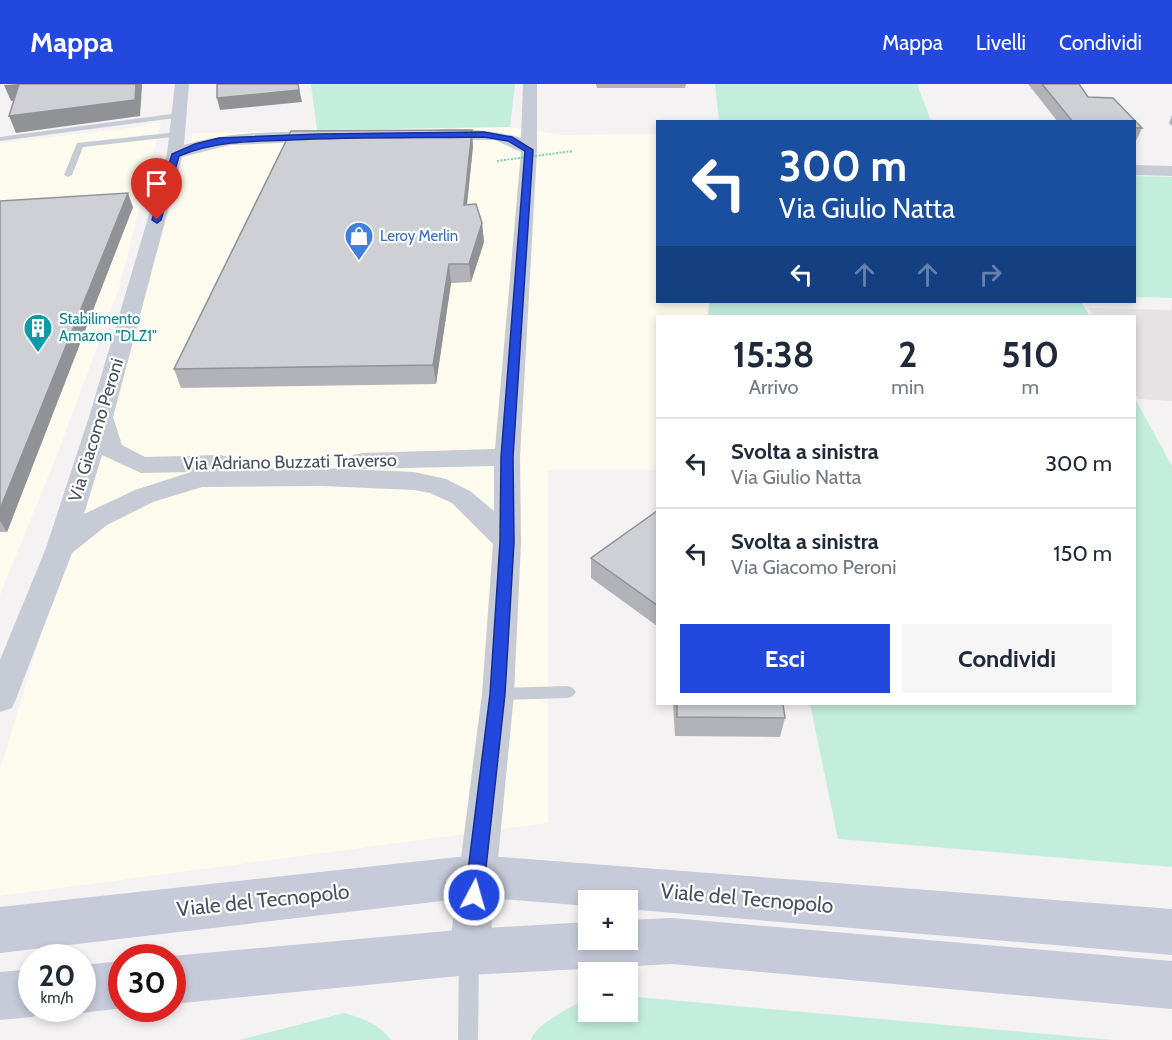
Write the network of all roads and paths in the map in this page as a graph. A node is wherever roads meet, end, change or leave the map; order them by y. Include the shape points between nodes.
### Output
1 (182, 84) edge
2 (530, 84) edge
3 (178, 125) junction
4 (419, 135) edge
5 (340, 136) edge
6 (0, 139) edge
7 (529, 150) junction
8 (573, 152) dead end
9 (176, 154) junction
10 (496, 161) dead end
11 (1136, 170) edge
12 (1172, 171) edge
13 (68, 175) dead end
14 (101, 417) junction
15 (507, 457) junction
16 (507, 542) junction
17 (60, 548) junction
18 (568, 692) dead end
19 (498, 694) junction
20 (0, 699) edge
21 (476, 876) junction
22 (0, 930) edge
23 (1172, 932) edge
24 (470, 952) junction
25 (186, 979) edge
26 (1172, 985) edge
27 (18, 994) edge
28 (0, 996) edge
29 (468, 1040) edge

1 - 3 street, Via Giacomo Peroni
2 - 7 street
3 - 6 lane
3 - 9 street, Via Giacomo Peroni
3 - 13 lane via 80,145
4 - 7 street via 491,135 515,141
5 - 9 street via 219,141
7 - 15 street
8 - 10 path, bridge
9 - 14 street, Via Giacomo Peroni
11 - 12 street
14 - 15 street, Via Adriano Buzzati Traverso via 111,449 141,465
14 - 17 street, Via Giacomo Peroni
15 - 16 street
16 - 17 street, Via Adriano Buzzati Traverso via 461,497 437,485 323,477 200,478 144,496 97,518
16 - 19 street
17 - 20 street, Via Giacomo Peroni
18 - 19 lane
19 - 21 street
21 - 22 main road, Viale del Tecnopolo
21 - 23 main road, Viale del Tecnopolo
21 - 24 street
24 - 25 main road
24 - 26 main road via 672,941
24 - 29 lane
27 - 28 main road

